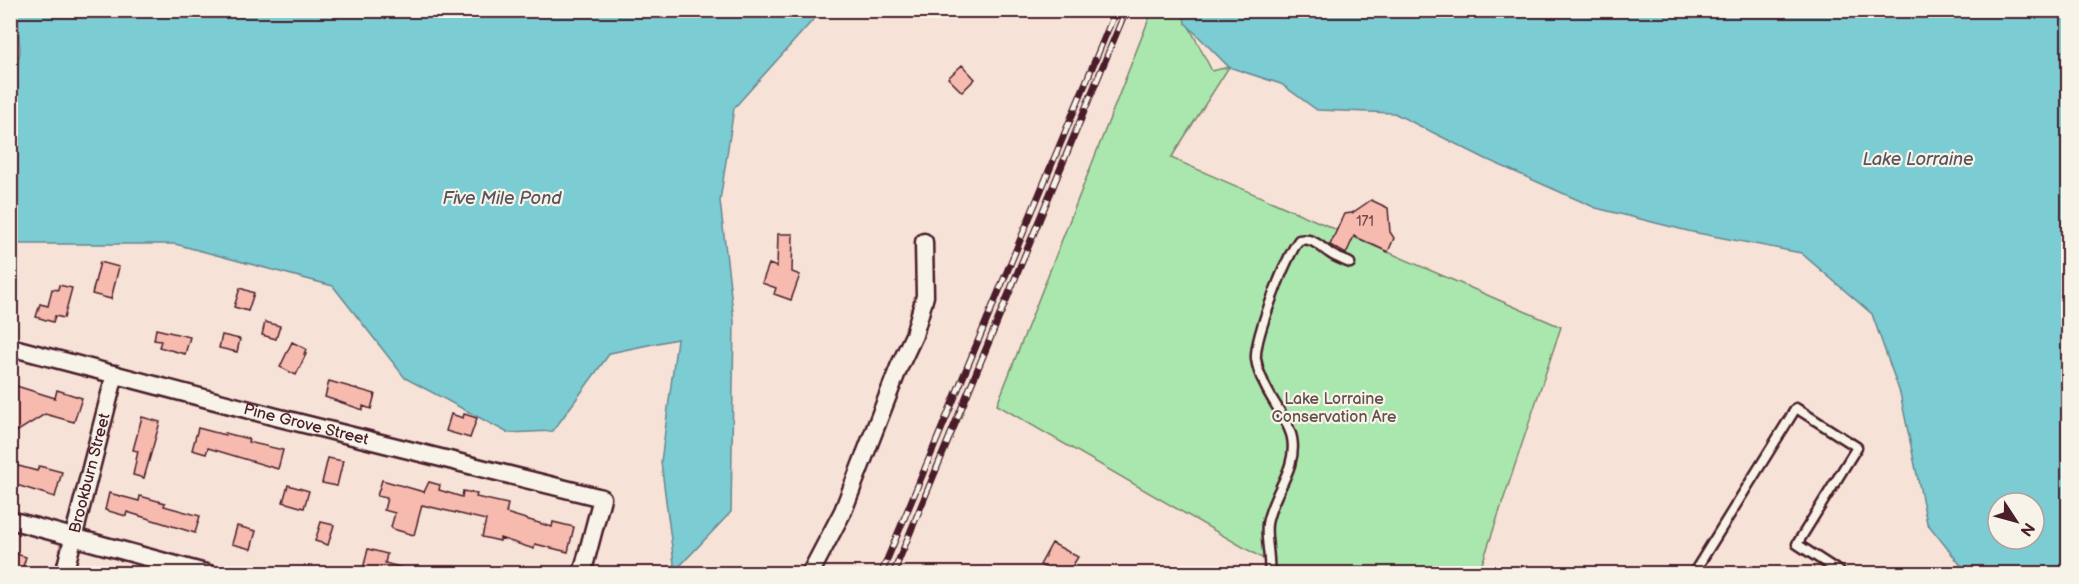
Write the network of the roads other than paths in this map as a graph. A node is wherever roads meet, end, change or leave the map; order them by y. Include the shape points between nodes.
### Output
1 (924, 242) dead end
2 (1350, 263) dead end
3 (10, 347) edge
4 (115, 374) junction
5 (10, 520) edge
6 (73, 537) junction
7 (64, 573) edge
8 (209, 573) edge
9 (582, 573) edge
10 (810, 573) edge
11 (1269, 573) edge
12 (1693, 573) edge
13 (1843, 573) edge

1 - 10 street via 925,296 914,335 843,511
2 - 11 lane via 1306,238 1299,240 1284,267 1260,336 1256,358 1263,381 1292,437 1292,465 1267,525
3 - 4 street, Pine Grove Street
4 - 6 street, Brookburn Street
4 - 9 street, Pine Grove Street via 602,498
5 - 6 street
6 - 7 street, Brookburn Street
6 - 8 street
12 - 13 lane via 1796,408 1857,447 1797,544

